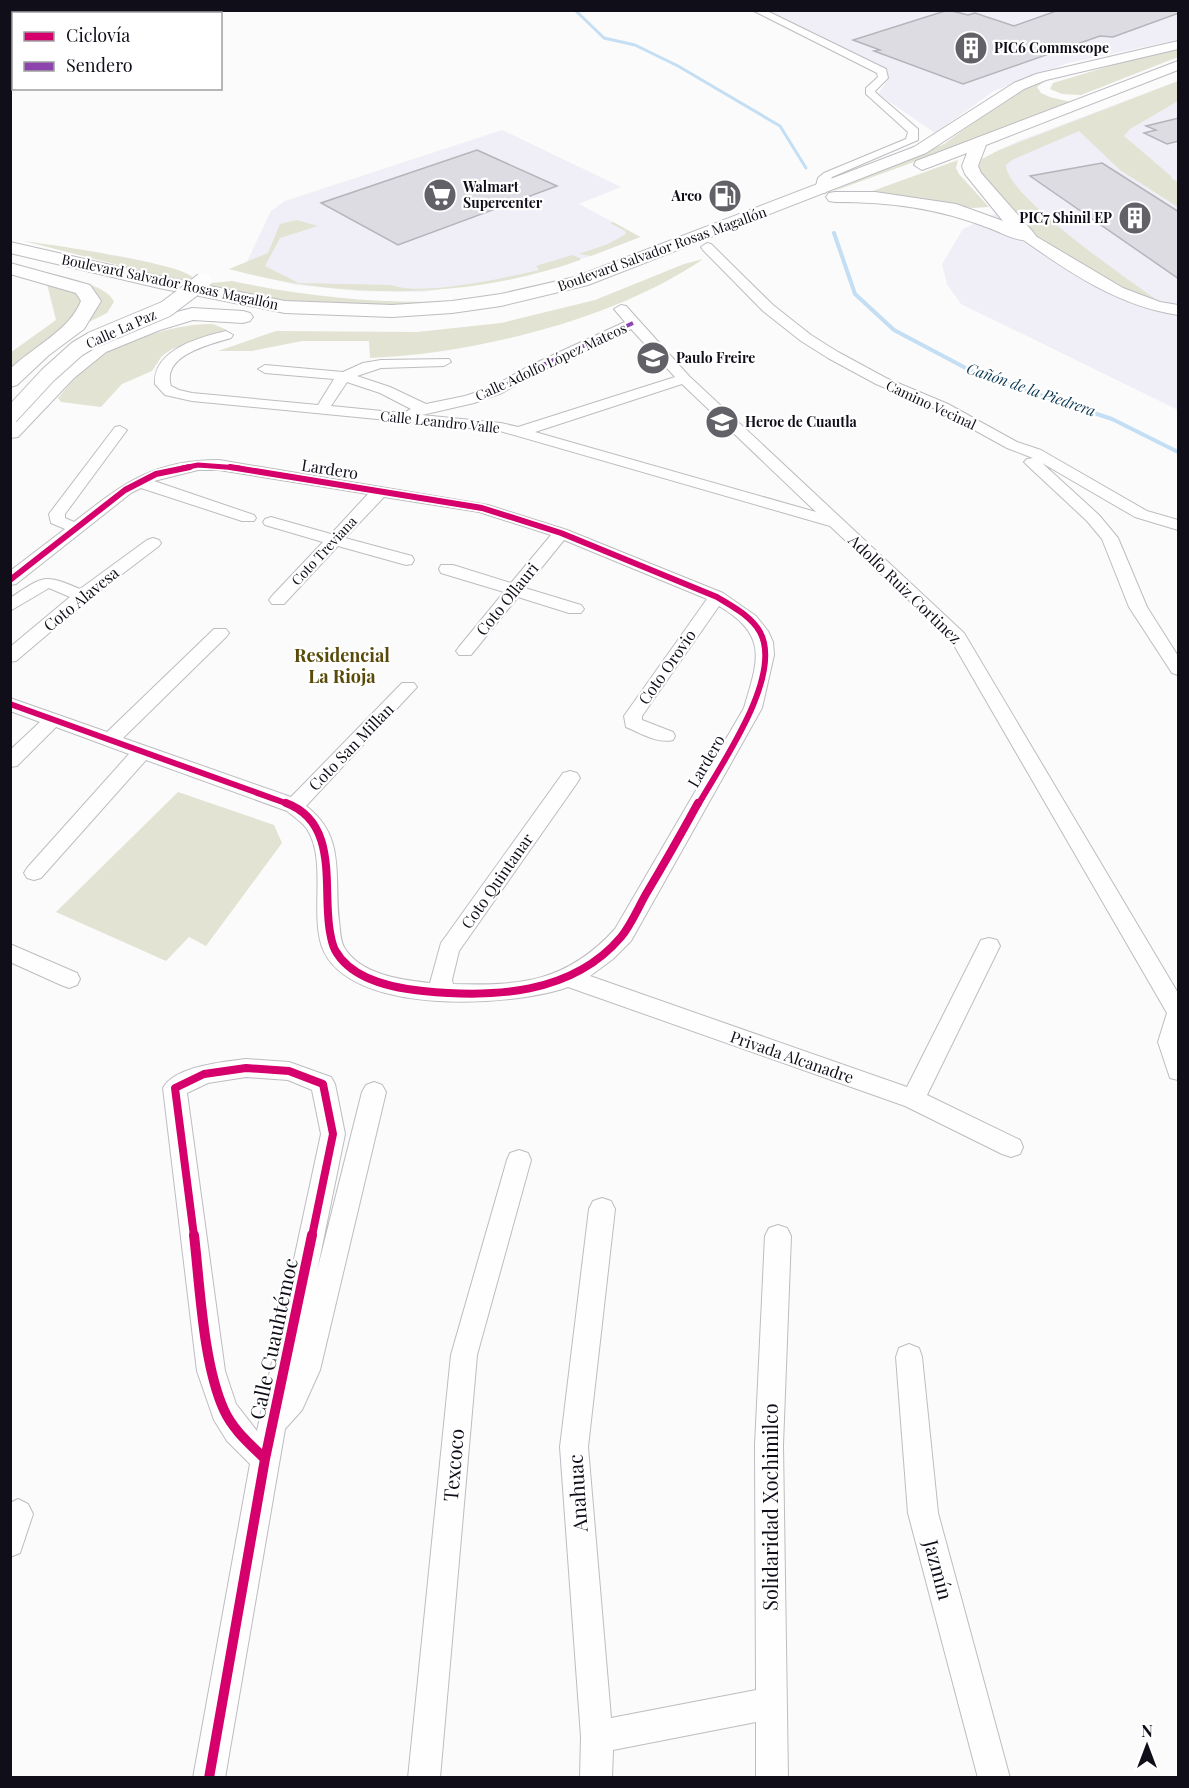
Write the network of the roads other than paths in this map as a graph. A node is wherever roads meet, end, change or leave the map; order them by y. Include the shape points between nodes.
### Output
1 (756, 10) edge
2 (1179, 45) edge
3 (1179, 66) edge
4 (1066, 70) junction
5 (1103, 96) junction
6 (979, 144) junction
7 (828, 194) junction
8 (1026, 236) junction
9 (10, 238) edge
10 (10, 247) edge
11 (707, 247) junction
12 (10, 257) edge
13 (149, 261) dead end
14 (10, 268) edge
15 (581, 281) junction
16 (309, 290) dead end
17 (1179, 310) edge
18 (279, 316) junction
19 (627, 316) joint
20 (227, 326) junction
21 (444, 362) dead end
22 (265, 369) dead end
23 (344, 376) junction
24 (684, 379) junction
25 (10, 381) edge
26 (10, 404) edge
27 (424, 409) junction
28 (321, 411) junction
29 (10, 416) edge
30 (399, 418) junction
31 (120, 430) dead end
32 (10, 432) edge
33 (519, 432) junction
34 (1012, 445) junction
35 (140, 482) junction
36 (375, 496) junction
37 (248, 518) dead end
38 (271, 522) dead end
39 (834, 522) junction
40 (1179, 525) edge
41 (75, 528) junction
42 (334, 540) junction
43 (556, 540) junction
44 (153, 543) dead end
45 (406, 560) dead end
46 (447, 569) dead end
47 (10, 580) edge
48 (514, 590) junction
49 (82, 596) junction
50 (717, 597) junction
51 (278, 600) dead end
52 (10, 606) edge
53 (575, 609) dead end
54 (220, 633) dead end
55 (465, 651) dead end
56 (10, 657) edge
57 (1179, 669) edge
58 (408, 687) dead end
59 (10, 704) edge
60 (53, 720) junction
61 (666, 736) dead end
62 (110, 740) junction
63 (141, 753) junction
64 (10, 761) edge
65 (570, 778) dead end
66 (294, 806) junction
67 (34, 873) dead end
68 (989, 946) dead end
69 (10, 952) edge
70 (569, 978) junction
71 (69, 979) dead end
72 (442, 991) junction
73 (1179, 1013) edge
74 (1179, 1071) edge
75 (374, 1092) dead end
76 (913, 1099) junction
77 (1011, 1147) dead end
78 (519, 1160) dead end
79 (602, 1209) dead end
80 (778, 1236) dead end
81 (909, 1357) dead end
82 (273, 1422) junction
83 (266, 1460) junction
84 (18, 1514) dead end
85 (10, 1542) edge
86 (772, 1703) junction
87 (597, 1737) junction
88 (209, 1778) edge
89 (424, 1778) edge
90 (596, 1778) edge
91 (772, 1778) edge
92 (994, 1778) edge

1 - 7 street via 882,71 883,78 870,90 871,94 914,131 910,141 828,175 824,178
2 - 4 highway, Boulevard Salvador Rosas Magallón
3 - 5 highway, Boulevard Salvador Rosas Magallón
4 - 5 highway via 1043,87 1049,94 1076,99
4 - 7 highway, Boulevard Salvador Rosas Magallón via 1019,86 920,150
5 - 6 highway, Boulevard Salvador Rosas Magallón
6 - 7 highway, Boulevard Salvador Rosas Magallón
6 - 8 highway via 970,166 973,174
7 - 8 highway via 956,210
7 - 11 highway, Boulevard Salvador Rosas Magallón
7 - 15 highway, Boulevard Salvador Rosas Magallón
8 - 17 main road via 1102,284 1146,304
9 - 13 highway
10 - 15 highway, Boulevard Salvador Rosas Magallón via 244,301 317,310 452,307
11 - 18 highway, Boulevard Salvador Rosas Magallón via 583,293 508,310 399,322 327,322
11 - 34 street, Camino Vecinal via 749,291 806,338 881,381 943,407
12 - 18 highway, Boulevard Salvador Rosas Magallón via 159,294
14 - 25 highway via 83,289 91,301 80,324 45,348
15 - 16 highway via 436,296
18 - 20 highway
19 - 24 street, Adolfo Ruiz Cortinez
19 - 27 street, Calle Adolfo López Mateos via 497,390
20 - 28 street, Calle Leandro Valle via 179,353 165,368 164,387 192,397
20 - 32 highway via 201,313 185,315 99,348 66,374
21 - 23 street via 372,366
22 - 23 street
23 - 27 street
23 - 28 street
24 - 33 street
24 - 39 street, Adolfo Ruiz Cortinez
26 - 29 main road, Calle La Paz, bridge via 69,348 159,307 203,275 166,309 77,350
27 - 30 street, Calle Adolfo López Mateos
28 - 30 street, Calle Leandro Valle
30 - 33 street, Calle Leandro Valle via 486,425
31 - 41 street via 57,514 57,520
33 - 39 street, Calle Leandro Valle
34 - 40 street, Camino Vecinal via 1036,453 1141,514
34 - 57 street via 1110,538 1138,607
35 - 36 street, Lardero via 177,469 219,465
35 - 37 street
35 - 41 street, Lardero
36 - 42 street, Coto Treviana
36 - 43 street, Lardero via 482,508
38 - 42 street
39 - 73 street, Adolfo Ruiz Cortinez via 958,638
41 - 47 street, Lardero
42 - 45 street
42 - 51 street, Coto Treviana
43 - 48 street, Coto Ollauri
43 - 50 street, Lardero
44 - 49 street, Coto Alavesa
46 - 48 street
48 - 53 street
48 - 55 street, Coto Ollauri
49 - 52 street via 45,583
49 - 56 street, Coto Alavesa
50 - 61 street, Coto Orovio via 633,716 633,723
50 - 70 street, Lardero via 750,618 766,647 765,669 753,708 623,935 607,953
54 - 62 street
58 - 66 street, Coto San Millan
59 - 60 street, Lardero
60 - 62 street, Lardero
60 - 64 street
62 - 63 street, Lardero
63 - 66 street, Lardero
63 - 67 street
65 - 72 street, Coto Quintanar via 449,949
66 - 72 street, Lardero via 315,825 321,838 333,948 351,968 388,986
68 - 76 street
69 - 71 street
70 - 72 street, Lardero via 491,993
70 - 76 street, Privada Alcanadre
73 - 74 street via 1169,1042
75 - 82 street via 306,1370 292,1401
76 - 77 street, Privada Alcanadre
78 - 89 street, Texcoco via 464,1355
79 - 87 street, Anahuac via 574,1447
80 - 86 street, Solidaridad Xochimilco via 770,1445
81 - 92 street, Jazmín via 923,1513
82 - 83 street, Calle Cuauhtémoc
82 - 83 street, Calle Cuauhtémoc via 333,1134 324,1084 289,1071 246,1068 204,1074 175,1088 211,1371 224,1411 237,1431
83 - 88 street, Calle Cuauhtémoc
84 - 85 street
86 - 87 street
86 - 91 street, Solidaridad Xochimilco
87 - 90 street, Anahuac

